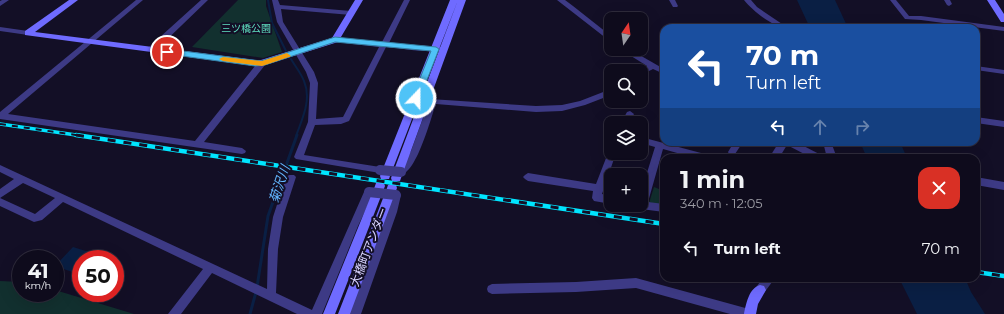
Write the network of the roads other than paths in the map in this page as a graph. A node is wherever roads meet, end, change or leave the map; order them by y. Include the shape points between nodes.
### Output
1 (6, 0) edge
2 (74, 0) edge
3 (140, 0) edge
4 (204, 0) edge
5 (359, 0) edge
6 (407, 0) edge
7 (454, 0) edge
8 (462, 0) edge
9 (563, 0) edge
10 (748, 0) edge
11 (893, 0) edge
12 (992, 0) edge
13 (276, 3) edge
14 (0, 4) edge
15 (351, 13) junction
16 (1004, 20) edge
17 (778, 24) edge
18 (966, 24) edge
19 (980, 26) edge
20 (0, 29) edge
21 (1004, 29) edge
22 (28, 33) junction
23 (604, 34) edge
24 (335, 40) junction
25 (90, 41) junction
26 (384, 45) junction
27 (439, 49) junction
28 (152, 50) junction
29 (298, 52) junction
30 (636, 56) edge
31 (262, 63) junction
32 (652, 66) junction
33 (648, 69) edge
34 (980, 69) edge
35 (660, 70) edge
36 (1004, 72) edge
37 (604, 95) edge
38 (0, 116) edge
39 (980, 121) edge
40 (312, 122) junction
41 (1004, 124) edge
42 (648, 142) edge
43 (197, 145) junction
44 (660, 145) joint
45 (681, 146) edge
46 (736, 146) edge
47 (796, 146) edge
48 (242, 152) dead end
49 (732, 152) dead end
50 (696, 154) edge
51 (812, 154) edge
52 (609, 160) edge
53 (0, 168) edge
54 (291, 177) dead end
55 (528, 177) dead end
56 (21, 179) junction
57 (390, 181) junction
58 (980, 182) edge
59 (648, 185) edge
60 (1004, 186) edge
61 (598, 188) junction
62 (0, 194) edge
63 (63, 197) junction
64 (604, 199) edge
65 (0, 202) edge
66 (648, 206) edge
67 (660, 207) edge
68 (210, 268) junction
69 (767, 282) edge
70 (492, 289) dead end
71 (760, 290) joint
72 (268, 294) junction
73 (348, 311) edge
74 (174, 314) edge
75 (309, 314) edge
76 (316, 314) edge
77 (329, 314) edge
78 (749, 314) edge

1 - 14 street
2 - 22 main road
3 - 25 street
4 - 28 street
5 - 15 main road
6 - 26 street
7 - 27 main road
8 - 27 main road
9 - 23 street
10 - 17 street
11 - 18 street via 907,18
12 - 16 main road
13 - 15 street
13 - 29 street via 280,22
15 - 24 main road
19 - 21 street
20 - 22 street
22 - 25 main road
24 - 26 street
24 - 29 main road
25 - 28 main road
25 - 38 street
26 - 27 street
26 - 40 street via 346,119 341,122
27 - 57 main road, 大橋町アンダー
28 - 31 main road
29 - 31 main road
29 - 40 street via 314,82
30 - 32 street
31 - 43 street
32 - 33 street
32 - 35 street
34 - 36 street
37 - 57 street via 562,108 536,109 432,101 406,170
38 - 43 street
39 - 41 street
40 - 57 street via 299,157
42 - 44 street
43 - 48 street
44 - 59 street
45 - 50 street
46 - 49 street
47 - 51 street
52 - 61 street
53 - 56 street
54 - 72 street via 278,217 273,249 272,290
55 - 61 street
56 - 62 street
56 - 63 street
57 - 73 main road, 大橋町アンダー
57 - 76 street, bridge via 369,192
57 - 77 main road, 大橋町アンダー
58 - 60 street
61 - 64 street via 597,198
63 - 65 street via 38,218
63 - 68 street
66 - 67 street
68 - 72 street
68 - 74 street
69 - 71 street
70 - 78 street via 636,283
71 - 78 main road
72 - 75 street

